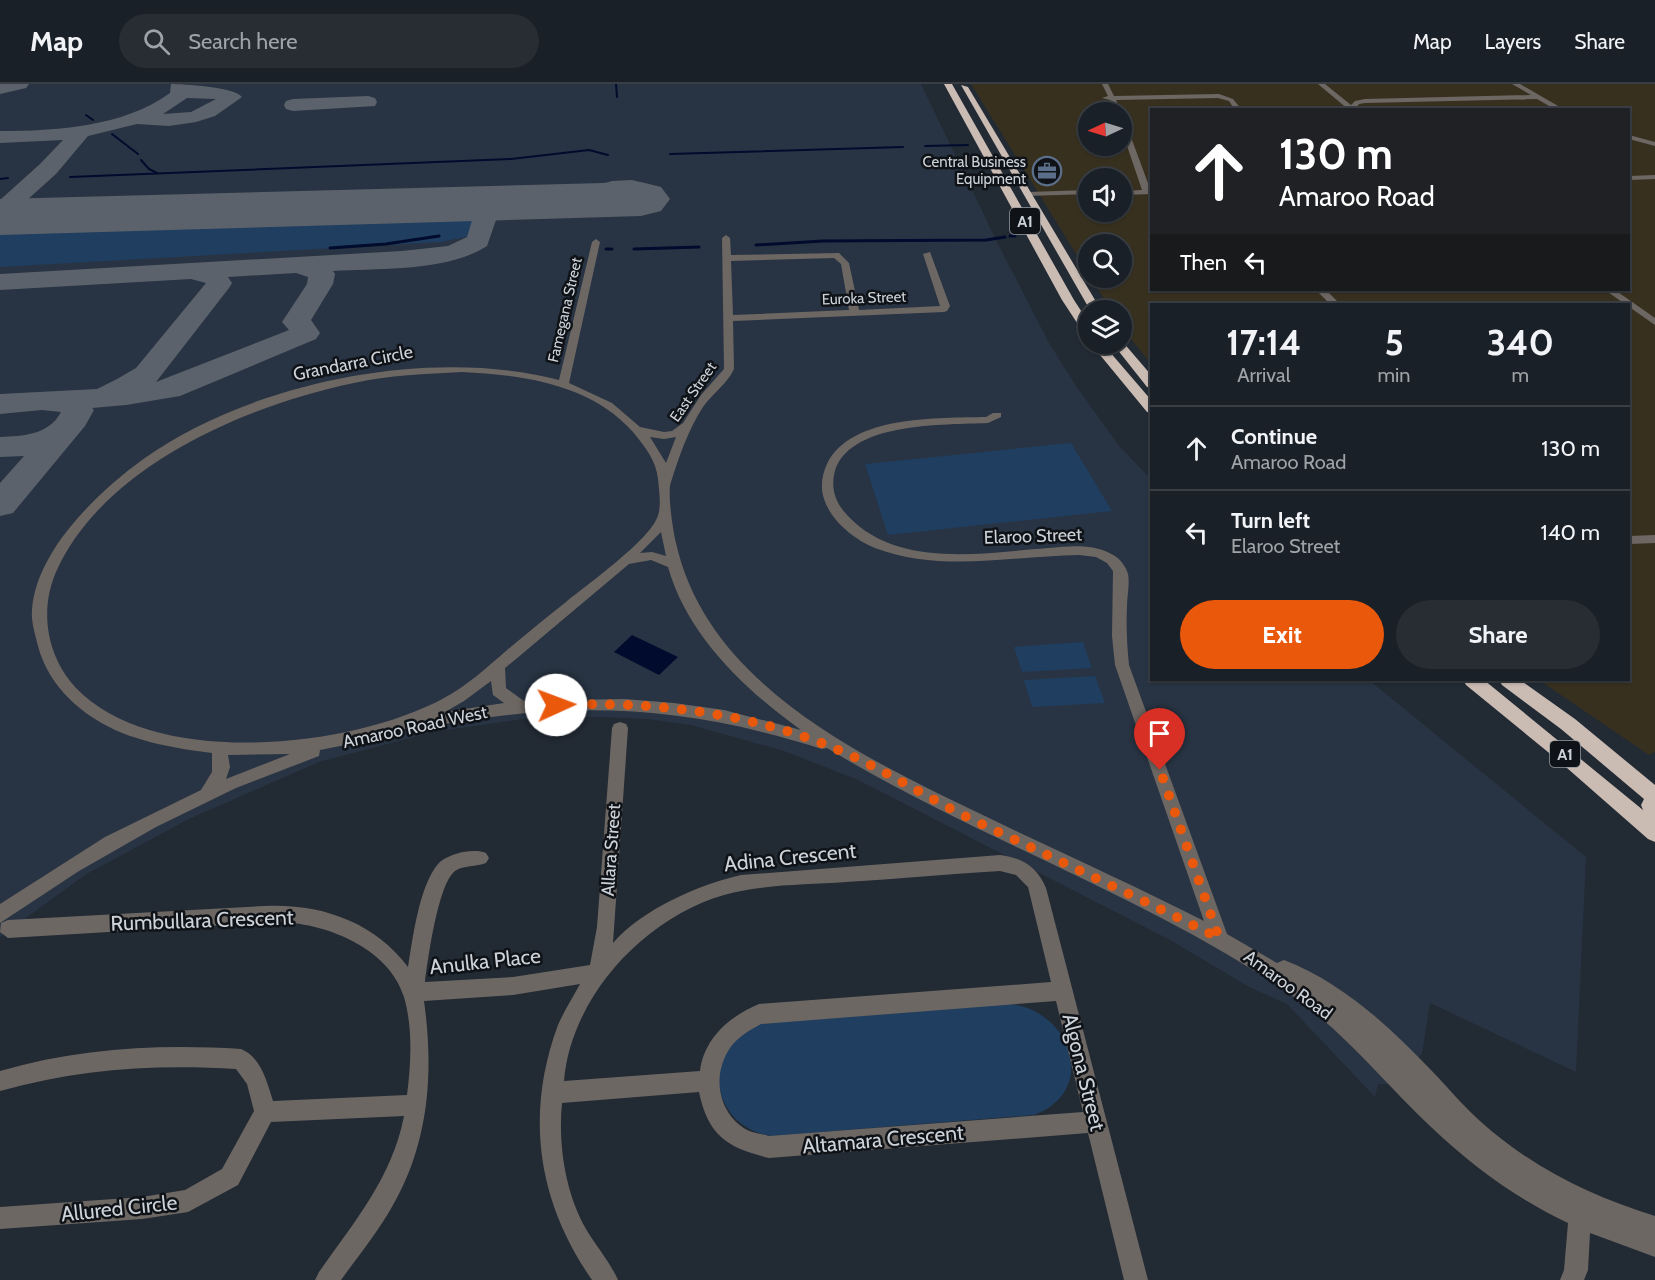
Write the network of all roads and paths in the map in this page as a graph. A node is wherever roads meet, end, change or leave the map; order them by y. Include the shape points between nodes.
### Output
1 (948, 84) edge
2 (962, 84) edge
3 (1098, 84) edge
4 (1105, 84) edge
5 (1321, 84) edge
6 (1515, 84) edge
7 (1539, 97) junction
8 (1109, 98) junction
9 (1110, 102) edge
10 (1112, 102) edge
11 (1238, 108) edge
12 (1352, 108) edge
13 (1354, 108) edge
14 (1558, 108) edge
15 (1630, 137) edge
16 (1655, 144) edge
17 (1132, 152) edge
18 (1129, 156) edge
19 (1016, 176) junction
20 (1655, 177) edge
21 (1630, 178) edge
22 (1006, 188) junction
23 (1145, 192) edge
24 (1065, 193) junction
25 (1078, 193) edge
26 (1078, 195) edge
27 (1028, 198) junction
28 (726, 238) dead end
29 (1035, 238) junction
30 (596, 242) dead end
31 (1059, 248) junction
32 (927, 254) dead end
33 (726, 258) junction
34 (1060, 284) junction
35 (1322, 291) edge
36 (1611, 291) edge
37 (1090, 300) edge
38 (1334, 303) edge
39 (1628, 303) edge
40 (1630, 304) edge
41 (855, 314) junction
42 (1078, 314) edge
43 (727, 318) junction
44 (1655, 322) edge
45 (1105, 354) edge
46 (1129, 354) edge
47 (1147, 372) edge
48 (563, 385) junction
49 (1150, 407) edge
50 (997, 415) dead end
51 (686, 426) junction
52 (637, 428) junction
53 (665, 488) junction
54 (664, 519) junction
55 (1655, 539) edge
56 (1630, 540) edge
57 (625, 560) junction
58 (674, 564) junction
59 (498, 668) junction
60 (1473, 681) edge
61 (1509, 681) edge
62 (520, 706) junction
63 (620, 728) dead end
64 (366, 735) junction
65 (217, 747) junction
66 (863, 761) junction
67 (206, 795) junction
68 (1655, 798) edge
69 (1655, 815) edge
70 (1655, 833) edge
71 (480, 858) dead end
72 (1022, 869) joint
73 (4, 922) edge
74 (1219, 938) junction
75 (1238, 949) junction
76 (598, 973) junction
77 (1064, 991) junction
78 (413, 994) junction
79 (0, 1081) edge
80 (707, 1081) junction
81 (1423, 1090) junction
82 (550, 1094) junction
83 (416, 1105) junction
84 (265, 1112) junction
85 (1097, 1122) junction
86 (1580, 1209) junction
87 (0, 1218) edge
88 (1655, 1227) edge
89 (1655, 1245) edge
90 (327, 1280) edge
91 (606, 1280) edge
92 (1136, 1280) edge
93 (1572, 1280) edge

1 - 22 highway, A1
2 - 19 highway, A1
3 - 8 street
4 - 8 street
5 - 12 street
6 - 7 street
7 - 13 street via 1365,101 1357,102
7 - 14 street
8 - 9 street
8 - 10 street
8 - 11 street via 1219,96 1232,100
15 - 16 street
17 - 23 street
18 - 23 street
19 - 24 street via 1034,188
19 - 27 highway, A1
20 - 21 street
22 - 27 highway
22 - 29 highway, A1
24 - 25 street
24 - 27 street
26 - 27 street via 1047,200
27 - 29 highway via 1018,199 1037,233
27 - 31 highway, A1
28 - 33 street, East Street
29 - 34 highway, A1
30 - 48 street, Famegana Street
31 - 34 highway via 1049,255 1061,275
31 - 37 highway, A1
32 - 41 street, Euroka Street via 944,309
33 - 41 street via 836,255 845,263
33 - 43 street, East Street
34 - 42 highway, A1
35 - 38 street
36 - 39 street
40 - 44 street
41 - 43 street, Euroka Street
43 - 51 street, East Street via 728,372
45 - 49 highway
46 - 47 highway
48 - 52 street, Grandarra Circle via 605,403
48 - 65 street, Grandarra Circle via 500,371 438,369 374,375 304,391 200,432 141,468 95,506 61,548 43,587 39,627 50,665 84,704 118,724 163,738
50 - 74 street, Elaroo Street via 988,420 896,426 858,440 841,452 830,468 827,487 831,503 860,534 905,552 944,557 1076,551 1102,554 1115,563 1121,576 1122,665
51 - 52 street via 662,436
51 - 53 street, East Street via 673,455
52 - 53 street, Grandarra Circle via 661,465
53 - 54 street, Grandarra Circle
54 - 57 street, Grandarra Circle
54 - 58 street, Amaroo Road
55 - 56 street
57 - 58 street via 652,556
57 - 59 street, Grandarra Circle
58 - 66 street, Amaroo Road via 701,622 743,673 802,724
59 - 62 street via 498,691
59 - 64 street, Grandarra Circle via 452,702
60 - 70 highway, A1
61 - 68 highway, A1 via 1568,724
62 - 64 street, Amaroo Road West
62 - 66 street, Amaroo Road West via 608,703 679,710 790,733
63 - 76 street, Allara Street via 606,927
64 - 65 street, Grandarra Circle via 295,748
64 - 67 street, Amaroo Road West via 296,758
65 - 67 street via 223,761 221,774
66 - 74 street, Amaroo Road via 948,807
67 - 73 street, Amaroo Road West via 112,842
68 - 69 highway via 1651,805
71 - 78 street via 454,862 439,880
72 - 76 street, Adina Crescent via 1000,863 768,880 723,887 682,903 650,922 621,946
72 - 77 street, Algona Street via 1032,876 1037,888
73 - 78 street, Rumbullara Crescent via 310,916 332,922 378,945
74 - 75 street, Amaroo Road
75 - 81 street, Amaroo Road via 1302,990
75 - 81 street, Amaroo Road via 1326,991 1365,1020 1411,1064
76 - 78 street, Anulka Place via 503,987
76 - 82 street, Adina Crescent via 562,1039
77 - 80 street, Altamara Crescent via 766,1012 745,1019 728,1034 713,1055
77 - 85 street, Algona Street
78 - 83 street, Rumbullara Crescent via 421,1069
79 - 84 street via 97,1060 184,1055 241,1059 256,1079
80 - 82 street
80 - 85 street, Altamara Crescent via 719,1119 737,1137 761,1147
81 - 86 street, Amaroo Road via 1480,1156 1511,1180 1552,1205
82 - 91 street, Adina Crescent via 550,1145 561,1197 577,1237
83 - 84 street
83 - 90 street, Rumbullara Crescent via 393,1182
84 - 87 street, Allured Circle via 230,1177 188,1201
85 - 92 street, Algona Street
86 - 88 street via 1607,1212
86 - 89 street
86 - 93 street

